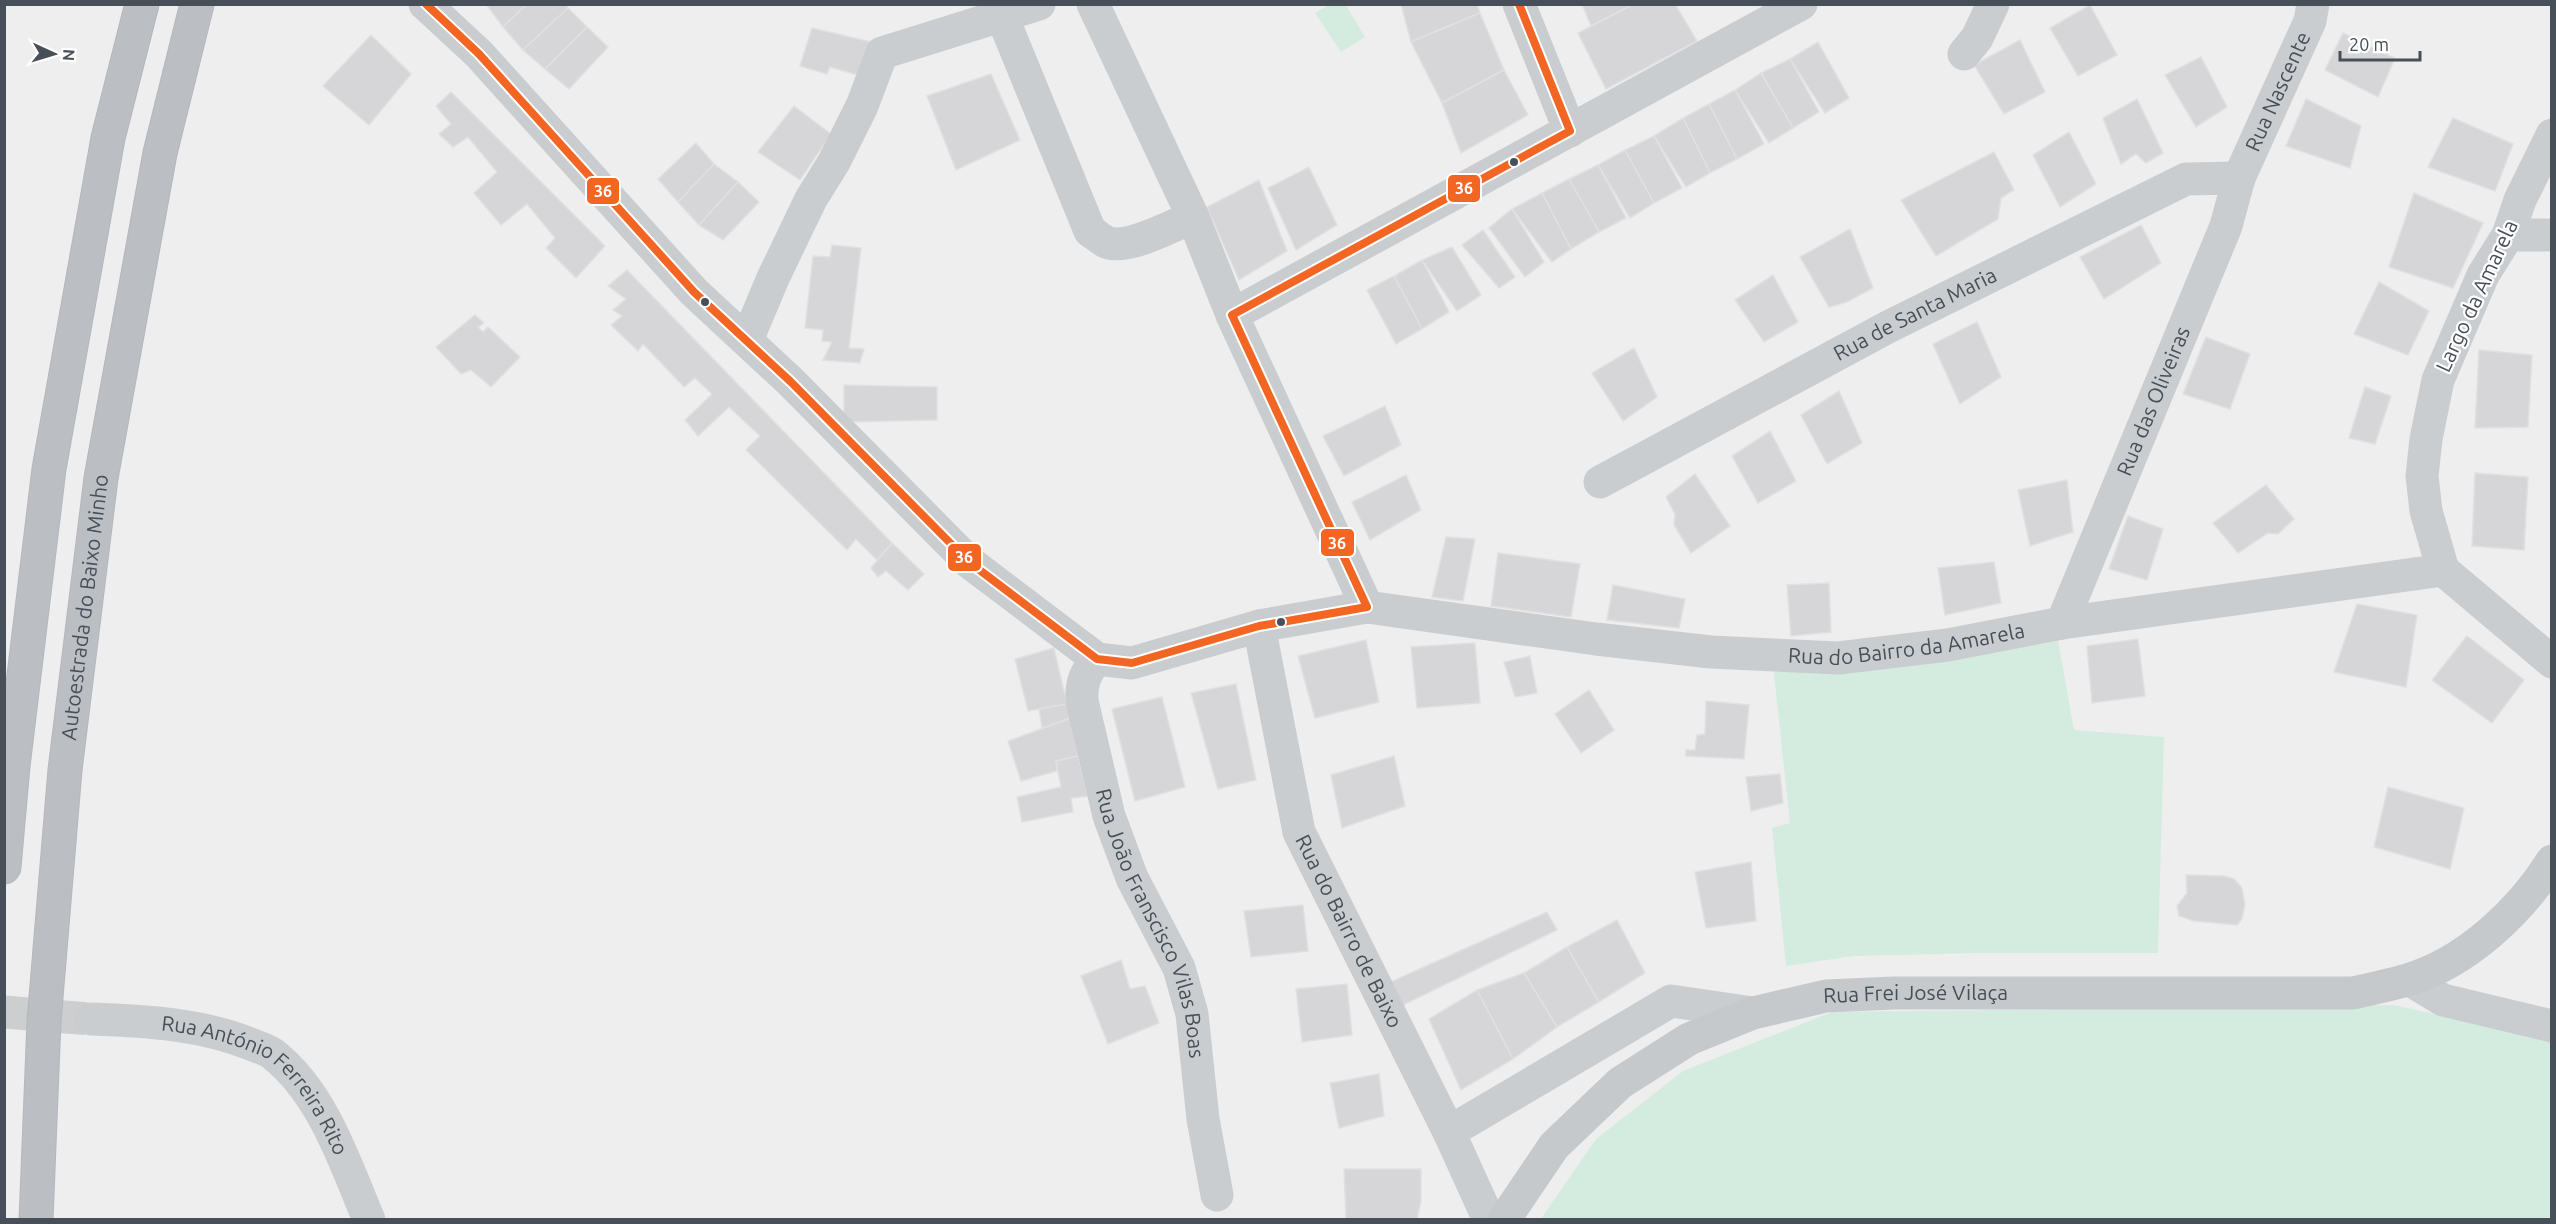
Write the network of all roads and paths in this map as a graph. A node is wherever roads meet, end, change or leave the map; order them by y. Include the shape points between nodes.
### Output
1 (142, 4) edge
2 (197, 4) edge
3 (425, 4) edge
4 (1039, 4) edge
5 (1093, 4) edge
6 (1519, 4) edge
7 (1802, 4) edge
8 (1993, 4) edge
9 (2313, 4) edge
10 (1002, 16) junction
11 (1964, 54) dead end
12 (1570, 130) junction
13 (2552, 135) edge
14 (2240, 178) junction
15 (1192, 217) junction
16 (2508, 235) junction
17 (2552, 235) edge
18 (1232, 315) junction
19 (747, 340) junction
20 (1600, 482) dead end
21 (2443, 570) junction
22 (1367, 607) junction
23 (2062, 623) junction
24 (1259, 626) junction
25 (1097, 658) junction
26 (2552, 662) edge
27 (2552, 861) edge
28 (4, 867) edge
29 (2410, 980) junction
30 (1753, 1012) junction
31 (92, 1019) tunnel mouth
32 (2552, 1026) edge
33 (1449, 1132) junction
34 (1217, 1196) dead end
35 (36, 1220) edge
36 (369, 1220) edge
37 (1489, 1220) edge
38 (1504, 1220) edge

1 - 28 highway via 108,138 49,469
2 - 35 highway, Autoestrada do Baixo Minho via 160,153 101,478 64,782 44,1021
3 - 19 street via 479,54 694,292
4 - 10 street
5 - 15 street
6 - 12 street
7 - 12 street
8 - 11 street via 1977,38
9 - 14 street, Rua Nascente via 2310,21
10 - 15 street via 1090,231 1107,242 1134,241
10 - 19 street via 882,53 862,106 811,199
12 - 18 street
13 - 16 street, Largo da Amarela via 2520,200
14 - 20 street, Rua de Santa Maria via 2186,180 1888,327
14 - 23 street, Rua das Oliveiras via 2226,226
15 - 18 street
16 - 17 street
16 - 21 street, Largo da Amarela via 2483,275 2438,380 2431,410 2422,476 2426,511
18 - 22 street
19 - 25 street via 969,562
21 - 23 street, Rua do Bairro da Amarela
21 - 26 street
22 - 23 street, Rua do Bairro da Amarela via 1699,651 1838,658 1948,645
22 - 24 street, Rua do Bairro da Amarela
24 - 25 street, Rua do Bairro da Amarela via 1132,663
24 - 33 street, Rua do Bairro de Baixo via 1299,832
25 - 34 street, Rua João Franscisco Vilas Boas via 1085,673 1082,701 1109,816 1132,878 1179,968 1192,1014 1203,1119
27 - 29 main road, Rua Frei José Vilaça via 2535,888 2495,930 2448,962
29 - 30 main road, Rua Frei José Vilaça via 2353,993 1826,996
29 - 32 street via 2443,1000
30 - 33 street via 1671,1001
30 - 38 main road, Rua Frei José Vilaça via 1689,1039 1620,1083 1554,1146
31 - 36 street, Rua António Ferreira Rito via 196,1028 233,1037 272,1053 305,1085
33 - 37 street, Rua do Bairro de Baixo

